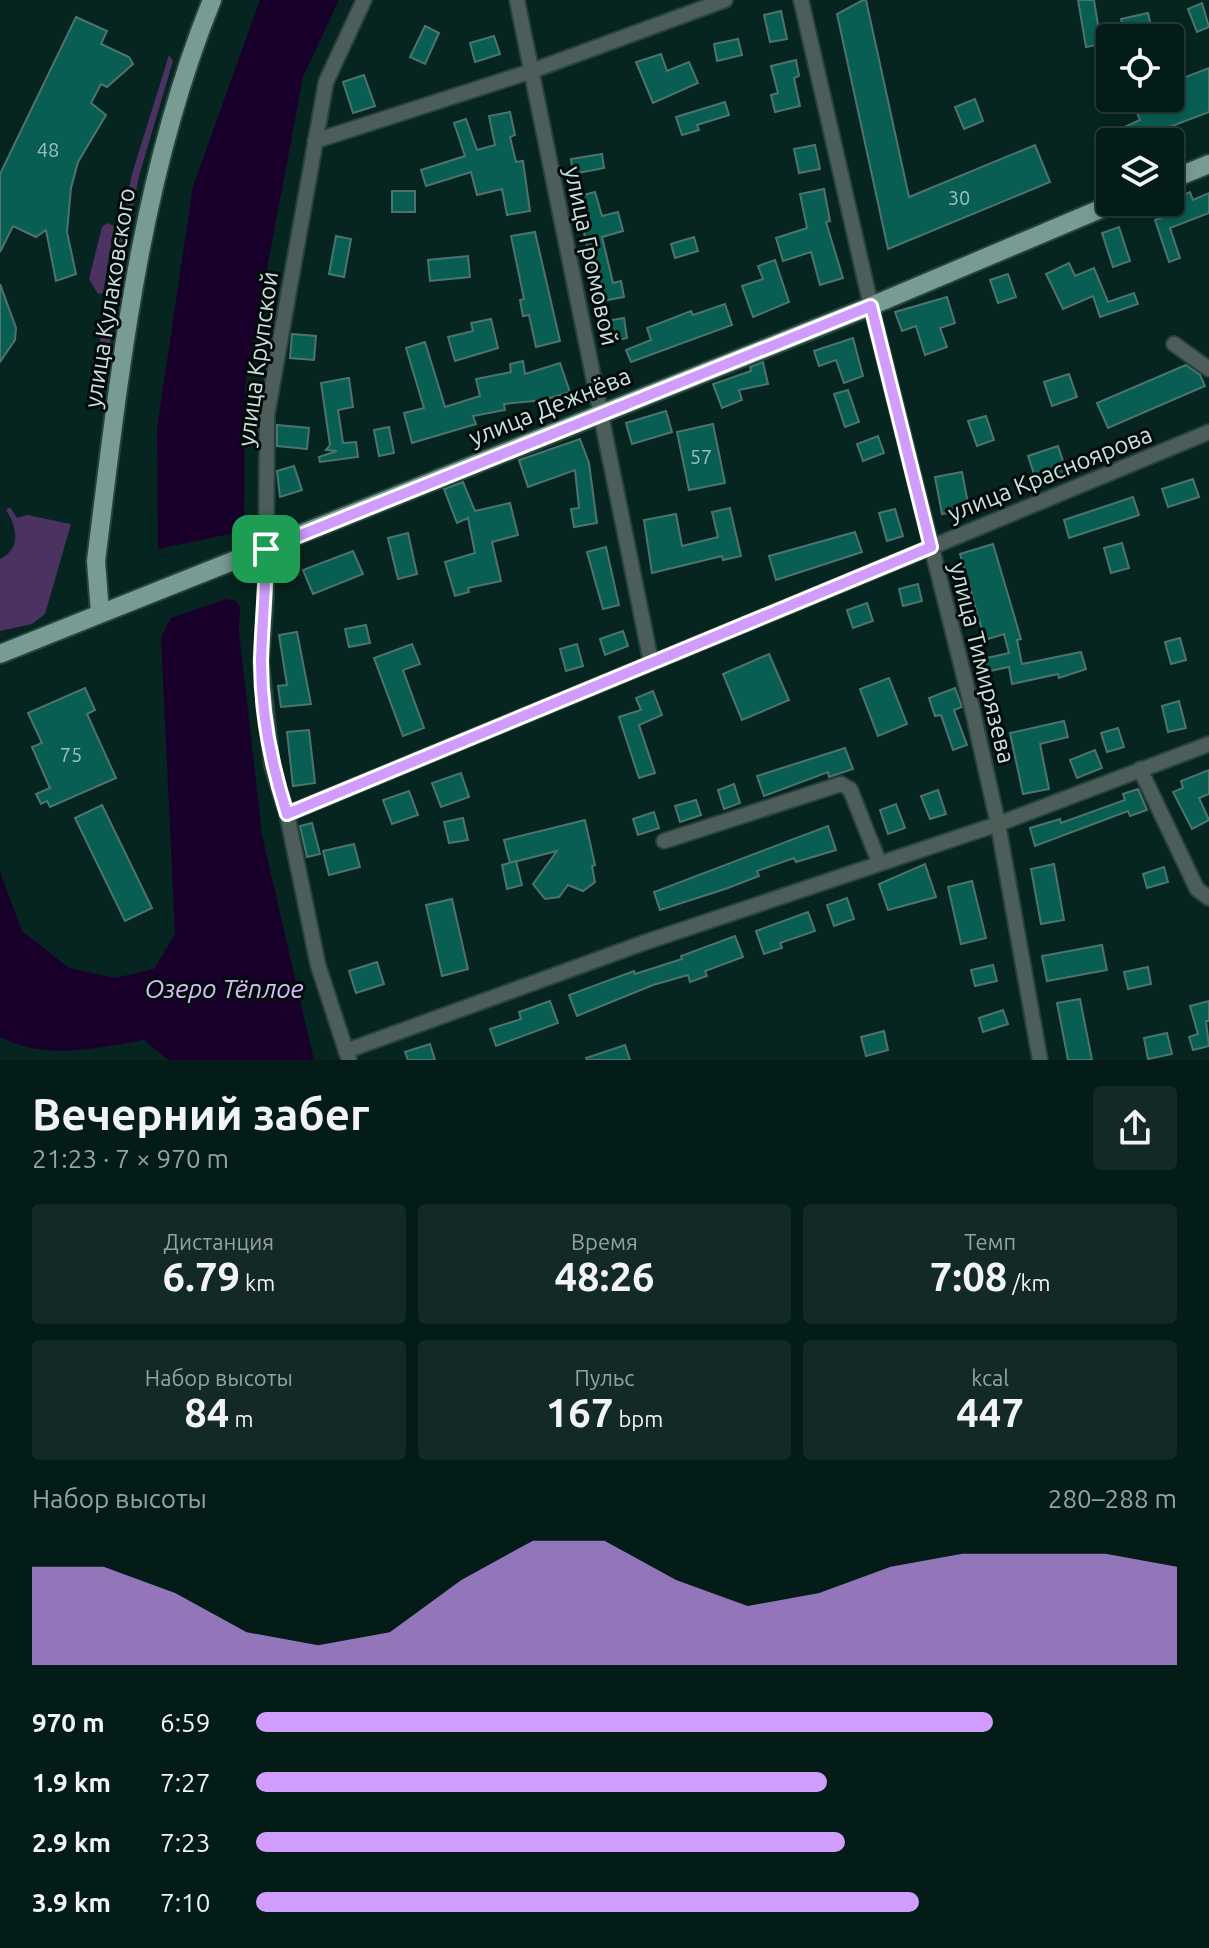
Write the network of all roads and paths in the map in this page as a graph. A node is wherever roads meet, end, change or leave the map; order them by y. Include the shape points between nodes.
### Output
1 (212, 0) edge
2 (364, 0) edge
3 (517, 0) edge
4 (725, 0) edge
5 (801, 0) edge
6 (529, 72) junction
7 (315, 141) junction
8 (1209, 164) edge
9 (1184, 174) edge
10 (1096, 211) edge
11 (871, 306) junction
12 (1174, 344) dead end
13 (1209, 369) edge
14 (601, 412) junction
15 (1209, 432) edge
16 (931, 547) junction
17 (266, 549) junction
18 (100, 613) junction
19 (0, 654) edge
20 (651, 662) junction
21 (1209, 744) edge
22 (1140, 769) junction
23 (287, 814) junction
24 (998, 824) junction
25 (664, 841) dead end
26 (879, 862) junction
27 (1209, 898) edge
28 (347, 1056) edge
29 (1040, 1060) edge

1 - 18 main road, улица Кулаковского via 171,113 141,239 96,561
2 - 7 street, улица Крупской via 326,82
3 - 6 street, улица Громовой
4 - 6 street
5 - 11 street, улица Тимирязева
6 - 7 street
6 - 14 street, улица Громовой
7 - 17 street, улица Крупской via 267,415
8 - 9 main road
10 - 11 main road, улица Дежнёва
11 - 14 main road, улица Дежнёва
11 - 16 street, улица Тимирязева
12 - 13 street
14 - 17 main road, улица Дежнёва
14 - 20 street, улица Громовой
15 - 16 street, улица Красноярова
16 - 20 street, улица Красноярова
16 - 24 street, улица Тимирязева
17 - 18 main road, улица Дежнёва
17 - 23 street, улица Крупской via 264,713
18 - 19 main road, улица Дежнёва
20 - 23 street, улица Красноярова
21 - 22 street
22 - 24 street
22 - 27 street via 1197,889
23 - 28 street, улица Крупской via 318,965
24 - 26 street
24 - 29 street, улица Тимирязева
25 - 26 street via 841,784 850,789
26 - 28 street

